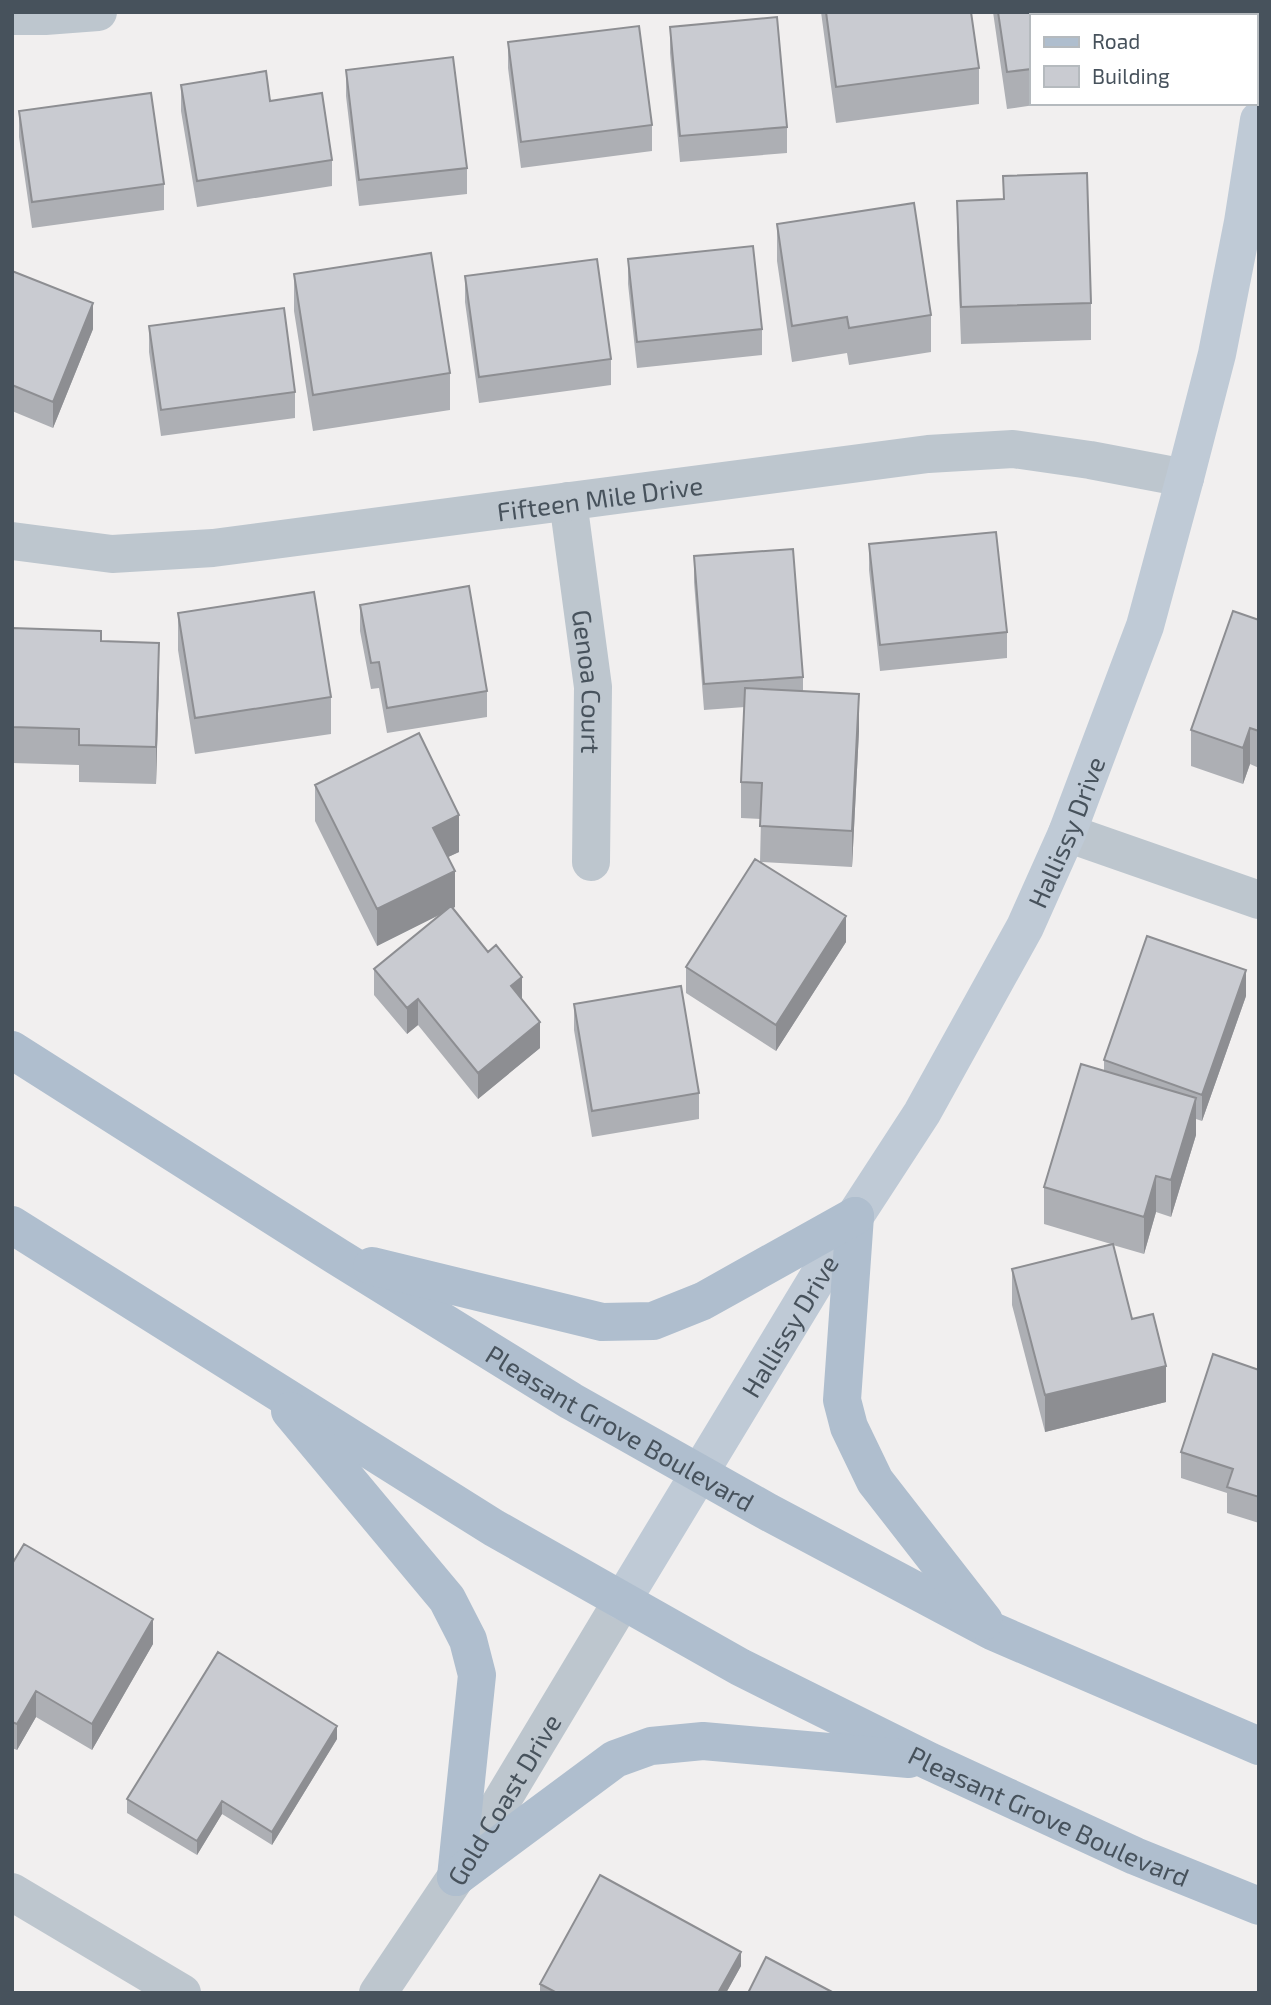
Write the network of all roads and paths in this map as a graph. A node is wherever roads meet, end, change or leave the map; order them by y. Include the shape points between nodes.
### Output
1 (98, 12) edge
2 (12, 16) edge
3 (1259, 120) edge
4 (1185, 478) junction
5 (568, 501) junction
6 (12, 541) edge
7 (1067, 832) junction
8 (591, 862) dead end
9 (1259, 900) edge
10 (12, 1050) edge
11 (855, 1216) junction
12 (12, 1225) edge
13 (338, 1257) junction
14 (266, 1383) junction
15 (700, 1473) junction
16 (622, 1601) junction
17 (992, 1631) junction
18 (1259, 1746) edge
19 (929, 1761) junction
20 (456, 1877) junction
21 (12, 1892) edge
22 (1259, 1906) edge
23 (182, 1993) edge
24 (378, 1993) edge

1 - 2 street
3 - 4 street, Hallissy Drive via 1217,354
4 - 5 street, Fifteen Mile Drive via 1013,449 928,454
4 - 7 street, Hallissy Drive via 1145,625
5 - 6 street, Fifteen Mile Drive via 213,548 113,554
5 - 8 street, Genoa Court via 593,687
7 - 9 street
7 - 11 street, Hallissy Drive via 1013,950 922,1112
10 - 13 main road, Pleasant Grove Boulevard
11 - 13 main road via 703,1301 653,1321 602,1322
11 - 15 street, Hallissy Drive
11 - 17 main road via 842,1399 849,1427 875,1481
12 - 14 main road, Pleasant Grove Boulevard
13 - 15 main road, Pleasant Grove Boulevard via 571,1401
14 - 16 main road, Pleasant Grove Boulevard via 494,1528
14 - 20 main road via 446,1599 468,1640 477,1675
15 - 16 street, Hallissy Drive
15 - 17 main road, Pleasant Grove Boulevard
16 - 19 main road, Pleasant Grove Boulevard via 740,1667
16 - 20 street, Gold Coast Drive
17 - 18 main road, Pleasant Grove Boulevard
19 - 20 main road via 703,1741 651,1746 615,1759
19 - 22 main road, Pleasant Grove Boulevard via 1135,1856
20 - 24 street, Gold Coast Drive
21 - 23 street

